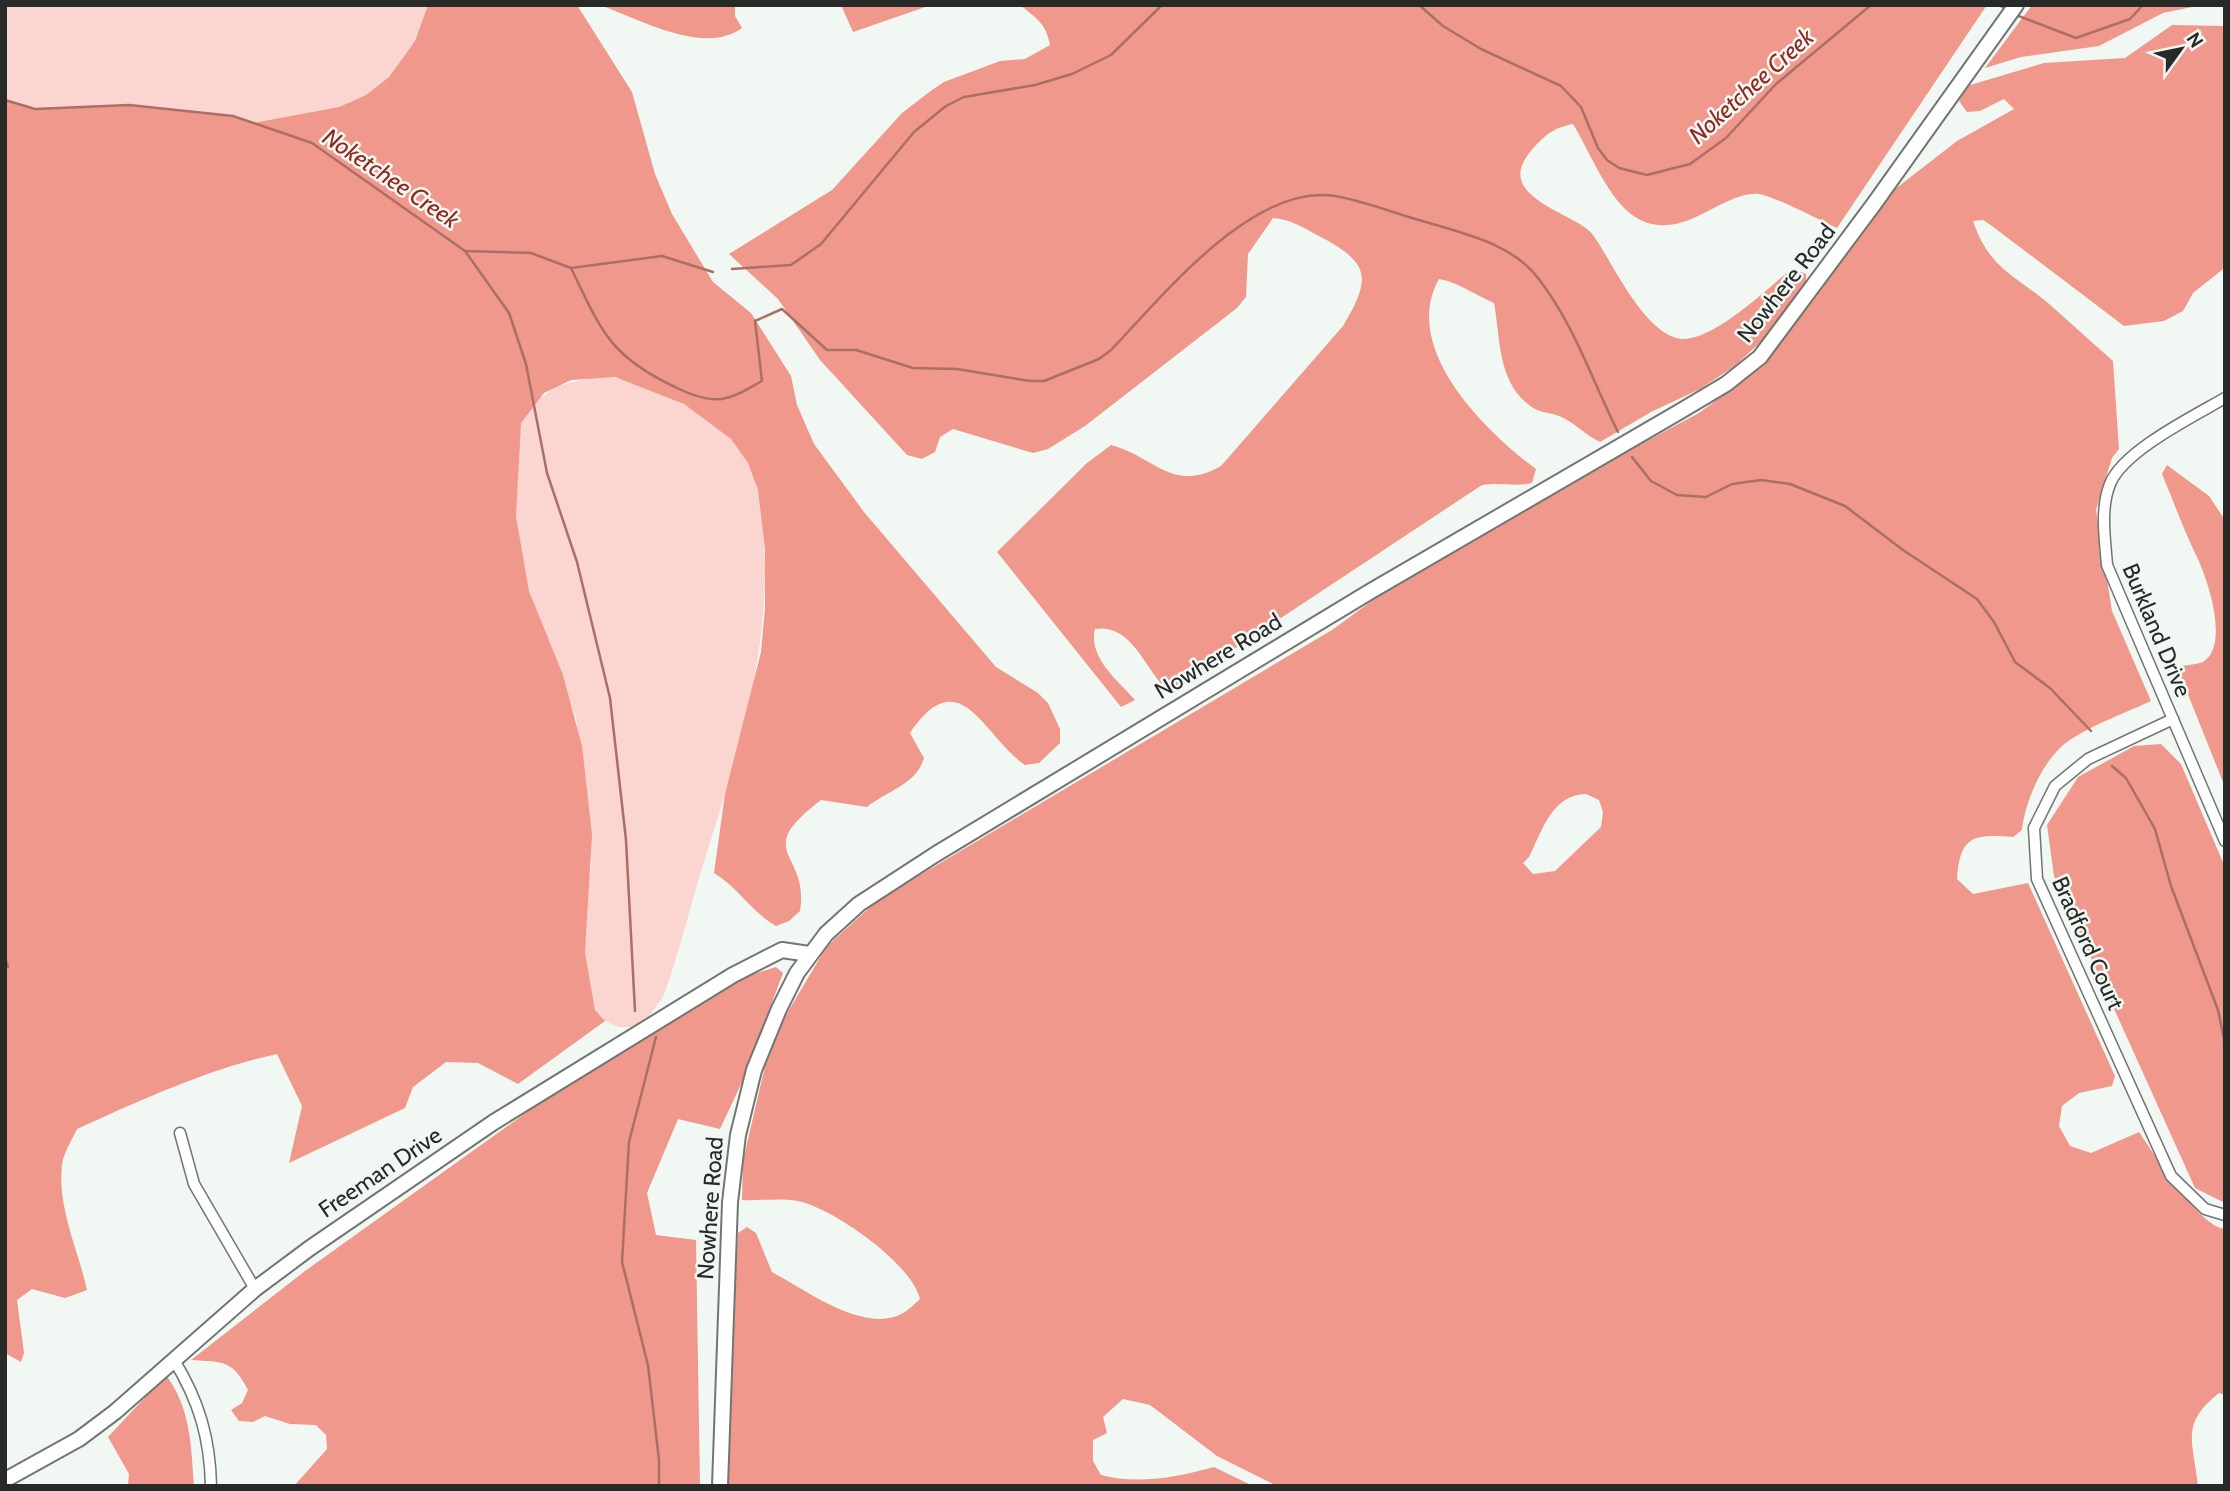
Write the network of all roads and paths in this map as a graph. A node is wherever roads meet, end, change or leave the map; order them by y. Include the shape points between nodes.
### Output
1 (2016, 5) edge
2 (2225, 398) edge
3 (2174, 719) junction
4 (2225, 841) edge
5 (809, 954) junction
6 (180, 1133) dead end
7 (2225, 1215) edge
8 (255, 1289) junction
9 (174, 1360) junction
10 (5, 1480) edge
11 (211, 1486) edge
12 (720, 1486) edge

1 - 5 street, Nowhere Road via 1760,358 1638,437 1359,598 936,854 842,918
2 - 3 street, Burkland Drive via 2142,447 2110,483 2104,522 2107,565
3 - 4 street, Burkland Drive
3 - 7 street, Bradford Court via 2088,759 2055,786 2034,828 2038,879 2171,1176 2204,1209
5 - 8 street, Freeman Drive via 790,950 772,954 664,1016 494,1122
5 - 12 street, Nowhere Road via 763,1048 737,1135 730,1202
6 - 8 street via 194,1184
8 - 9 street, Freeman Drive
9 - 10 street, Freeman Drive via 63,1450
9 - 11 street via 203,1416

